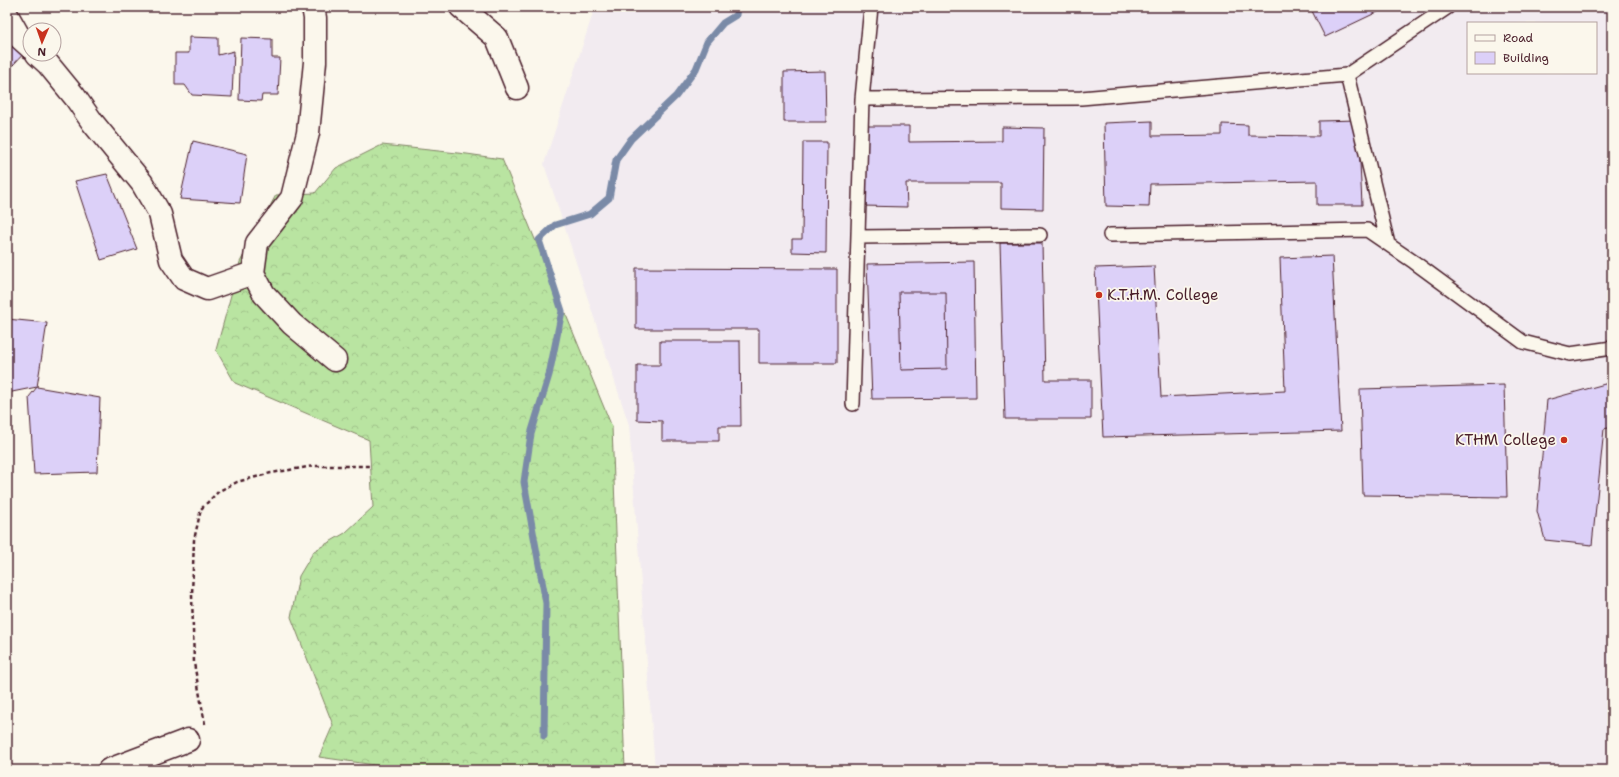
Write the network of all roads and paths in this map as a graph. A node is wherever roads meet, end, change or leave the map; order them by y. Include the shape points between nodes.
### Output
1 (313, 7) edge
2 (461, 7) edge
3 (871, 7) edge
4 (1448, 7) edge
5 (7, 14) edge
6 (22, 40) edge
7 (46, 62) edge
8 (1347, 75) junction
9 (517, 88) dead end
10 (862, 99) junction
11 (1040, 235) dead end
12 (1110, 235) dead end
13 (858, 237) junction
14 (1388, 244) junction
15 (253, 273) junction
16 (1612, 348) edge
17 (335, 360) dead end
18 (853, 404) dead end
19 (370, 466) dead end
20 (188, 740) joint
21 (109, 770) edge

1 - 15 street via 315,62 308,133 292,198 257,243
2 - 9 street via 497,38
3 - 10 lane
4 - 8 lane
5 - 6 street
7 - 15 street via 142,183 160,214 171,260 184,279 206,288
8 - 10 lane via 1081,98
8 - 14 lane
10 - 13 lane
11 - 13 lane
12 - 14 lane via 1367,230
13 - 18 lane
14 - 16 lane via 1523,342 1570,354
15 - 17 street via 264,294 292,324
19 - 20 path via 314,466 271,473 237,482 219,491 201,509 194,540 192,595 194,663 206,726
20 - 21 street

